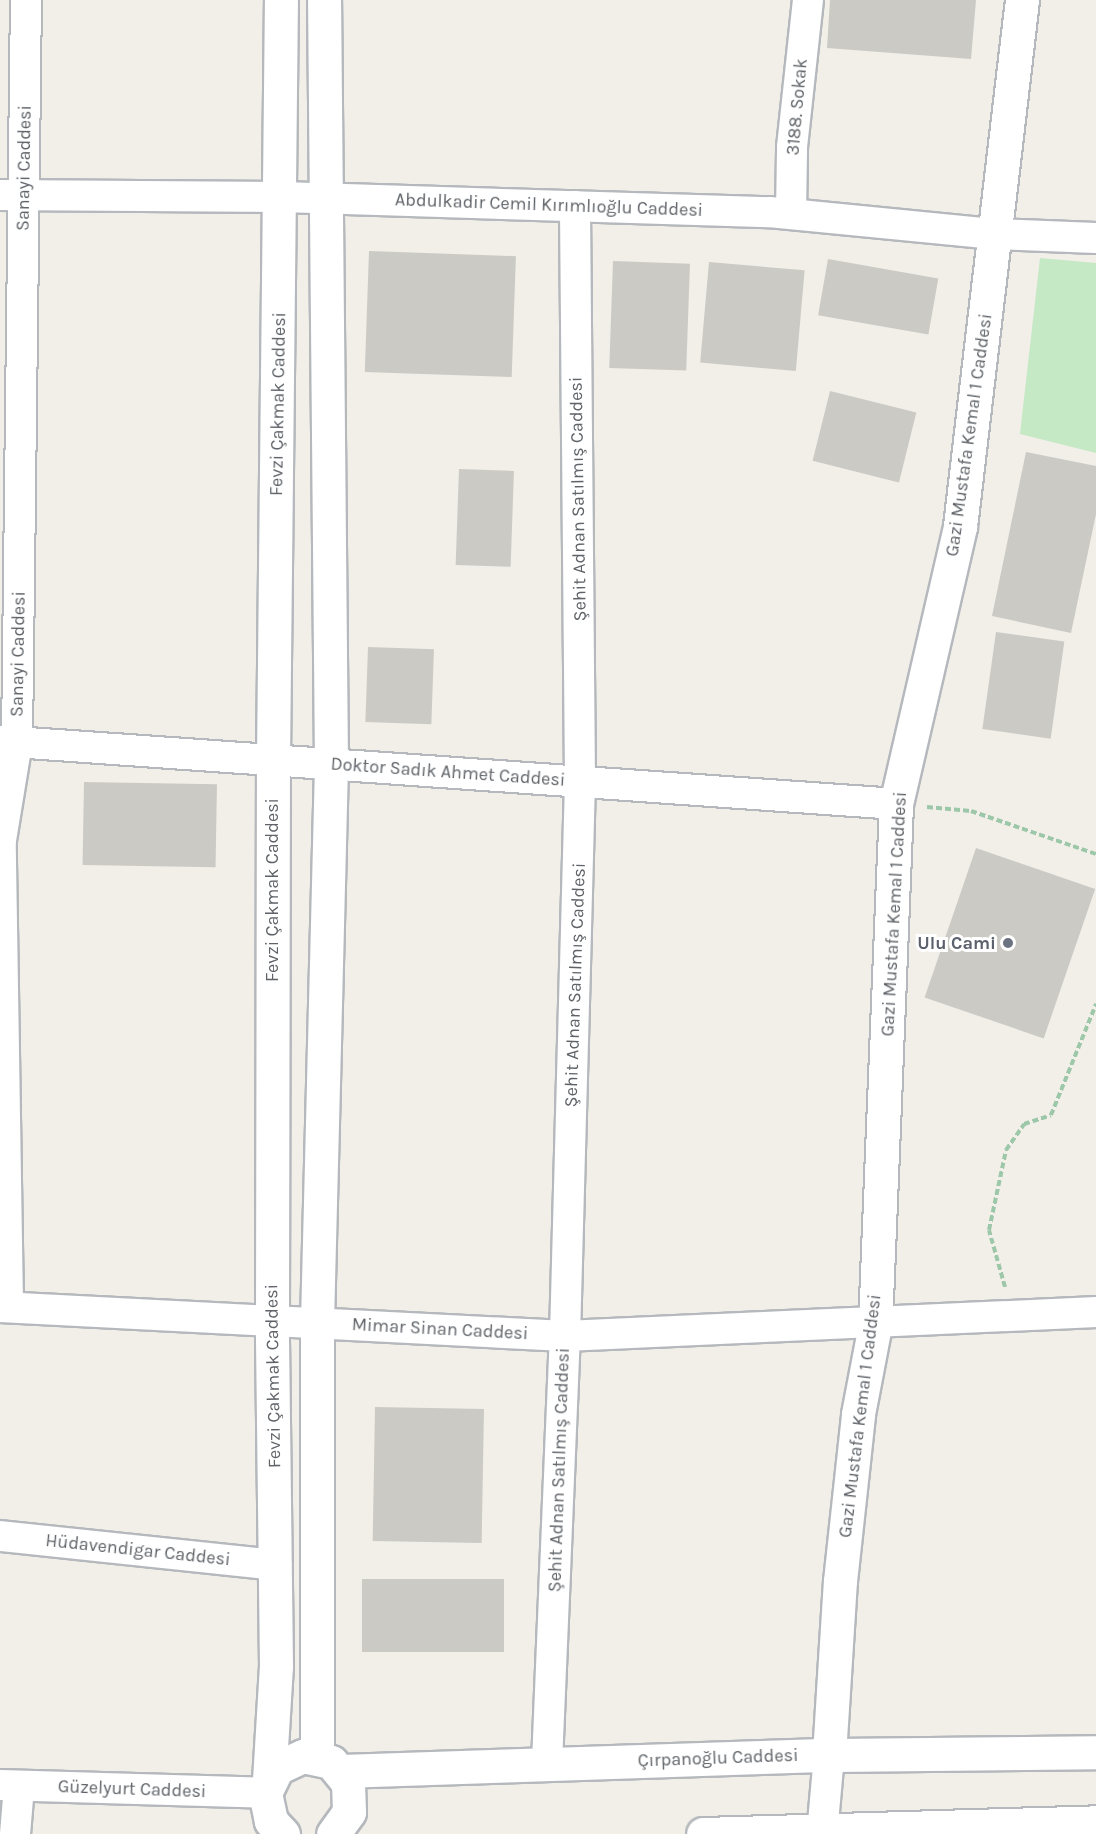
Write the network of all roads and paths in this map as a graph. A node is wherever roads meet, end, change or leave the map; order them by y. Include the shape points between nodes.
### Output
1 (26, 0) edge
2 (281, 0) edge
3 (324, 0) edge
4 (808, 0) edge
5 (1022, 0) edge
6 (12, 195) edge
7 (282, 197) junction
8 (329, 198) junction
9 (575, 206) junction
10 (791, 214) junction
11 (995, 234) junction
12 (1096, 238) edge
13 (8, 741) edge
14 (273, 759) junction
15 (331, 764) junction
16 (580, 782) junction
17 (896, 804) junction
18 (1096, 854) edge
19 (1096, 1004) edge
20 (4, 1307) edge
21 (1096, 1312) edge
22 (1014, 1317) junction
23 (272, 1319) junction
24 (317, 1322) junction
25 (875, 1324) junction
26 (565, 1336) junction
27 (0, 1536) edge
28 (276, 1565) junction
29 (1096, 1752) edge
30 (830, 1755) junction
31 (547, 1763) junction
32 (329, 1764) junction
33 (9, 1785) edge
34 (267, 1787) junction
35 (1096, 1822) edge
36 (822, 1833) edge
37 (15, 1834) edge
38 (283, 1834) edge
39 (333, 1834) edge
40 (703, 1834) edge

1 - 6 street, Sanayi Caddesi
2 - 7 main road, Fevzi Çakmak Caddesi
3 - 8 main road
4 - 10 street, 3188. Sokak via 792,147
5 - 11 main road, Gazi Mustafa Kemal 1 Caddesi
6 - 7 street, Abdulkadir Cemil Kırımlıoğlu Caddesi
6 - 13 street, Sanayi Caddesi
7 - 8 street, Abdulkadir Cemil Kırımlıoğlu Caddesi
7 - 14 main road, Fevzi Çakmak Caddesi
8 - 9 street, Abdulkadir Cemil Kırımlıoğlu Caddesi
8 - 15 main road
9 - 10 street, Abdulkadir Cemil Kırımlıoğlu Caddesi
9 - 16 street, Şehit Adnan Satılmış Caddesi
10 - 11 street, Abdulkadir Cemil Kırımlıoğlu Caddesi
11 - 12 street, Abdulkadir Cemil Kırımlıoğlu Caddesi
11 - 17 main road, Gazi Mustafa Kemal 1 Caddesi via 960,526
13 - 14 street, Doktor Sadık Ahmet Caddesi
13 - 20 street, Sanayi Caddesi via 1,840
14 - 15 street, Doktor Sadık Ahmet Caddesi
14 - 23 main road, Fevzi Çakmak Caddesi
15 - 16 street, Doktor Sadık Ahmet Caddesi
15 - 24 main road
16 - 17 street, Doktor Sadık Ahmet Caddesi
16 - 26 street, Şehit Adnan Satılmış Caddesi
17 - 18 path via 971,811
17 - 25 main road, Gazi Mustafa Kemal 1 Caddesi
19 - 22 path via 1051,1115 1024,1124 1006,1150 989,1230
20 - 23 street, Mimar Sinan Caddesi
21 - 22 street, Mimar Sinan Caddesi
22 - 25 street, Mimar Sinan Caddesi
23 - 24 street, Mimar Sinan Caddesi
23 - 28 main road, Fevzi Çakmak Caddesi
24 - 26 street, Mimar Sinan Caddesi
24 - 32 main road
25 - 26 street, Mimar Sinan Caddesi
25 - 30 main road, Gazi Mustafa Kemal 1 Caddesi via 858,1414 840,1581
26 - 31 street, Şehit Adnan Satılmış Caddesi
27 - 28 street, Hüdavendigar Caddesi
28 - 34 main road, Fevzi Çakmak Caddesi via 276,1666
29 - 30 main road, Çırpanoğlu Caddesi
30 - 31 main road, Çırpanoğlu Caddesi
30 - 36 street, Gazi Mustafa Kemal 1 Caddesi
31 - 32 main road, Çırpanoğlu Caddesi
32 - 34 main road, Çırpanoğlu Caddesi via 289,1760
32 - 39 main road via 351,1797 343,1824
33 - 34 street, Güzelyurt Caddesi
33 - 37 street
34 - 38 main road, Fevzi Çakmak Caddesi via 271,1821
35 - 36 main road
36 - 40 main road

